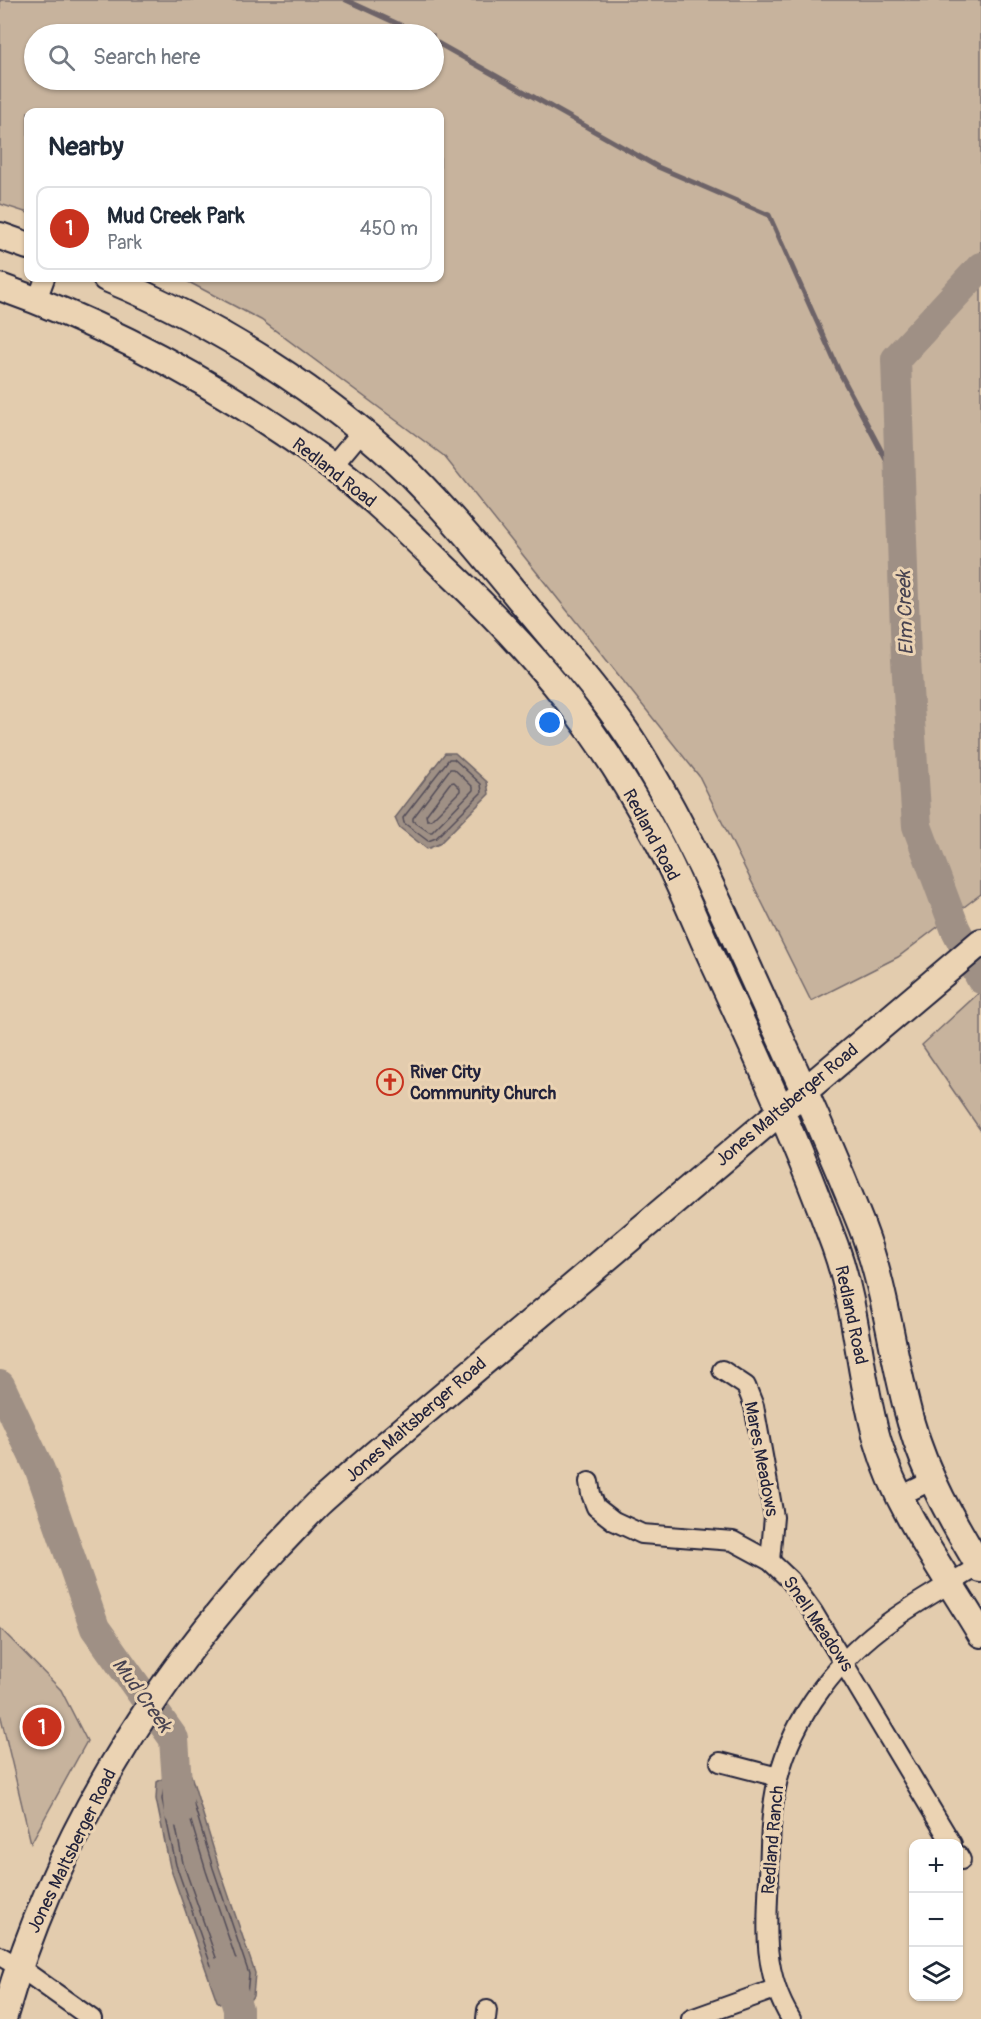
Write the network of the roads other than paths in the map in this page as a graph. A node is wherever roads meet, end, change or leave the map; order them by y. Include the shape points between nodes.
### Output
1 (0, 236) edge
2 (24, 245) edge
3 (115, 282) edge
4 (0, 287) edge
5 (41, 289) edge
6 (362, 431) junction
7 (332, 467) junction
8 (981, 942) edge
9 (804, 1090) junction
10 (782, 1109) junction
11 (722, 1370) dead end
12 (931, 1481) junction
13 (589, 1482) dead end
14 (900, 1496) junction
15 (770, 1561) junction
16 (980, 1567) edge
17 (951, 1583) junction
18 (981, 1634) edge
19 (844, 1662) junction
20 (720, 1762) dead end
21 (778, 1777) junction
22 (949, 1839) edge
23 (10, 1961) edge
24 (775, 1989) junction
25 (3, 2019) edge
26 (92, 2019) edge
27 (691, 2019) edge
28 (791, 2019) edge

1 - 2 main road
3 - 6 main road, Redland Road via 227,339 318,396
4 - 5 main road, Redland Road
5 - 7 main road, Redland Road via 103,328 177,365
6 - 7 street
6 - 9 main road, Redland Road via 474,543 613,712 679,821 707,876
7 - 10 main road, Redland Road via 402,526 500,621 593,734 653,832
8 - 9 main road, Jones Maltsberger Road
9 - 10 main road, Jones Maltsberger Road
9 - 12 main road, Redland Road via 863,1229 877,1272 903,1396
10 - 14 main road, Redland Road via 848,1285 874,1427
10 - 23 main road, Jones Maltsberger Road via 317,1505 245,1581 199,1638 114,1763 69,1849 26,1946
11 - 15 street, Mares Meadows via 746,1386 754,1406 774,1518
12 - 14 street
12 - 16 main road, Redland Road
13 - 15 street, Snell Meadows via 596,1507 642,1534 733,1541
14 - 17 main road, Redland Road
15 - 19 street, Snell Meadows via 790,1580
16 - 17 street, Redland Ranch
17 - 18 main road, Redland Road
17 - 19 street, Redland Ranch via 890,1621
19 - 21 street, Redland Ranch via 803,1718
19 - 22 street, Snell Meadows
20 - 21 street
21 - 24 street, Redland Ranch via 772,1806 766,1932
23 - 25 main road, Jones Maltsberger Road
23 - 26 street
24 - 27 street
24 - 28 street, Redland Ranch

